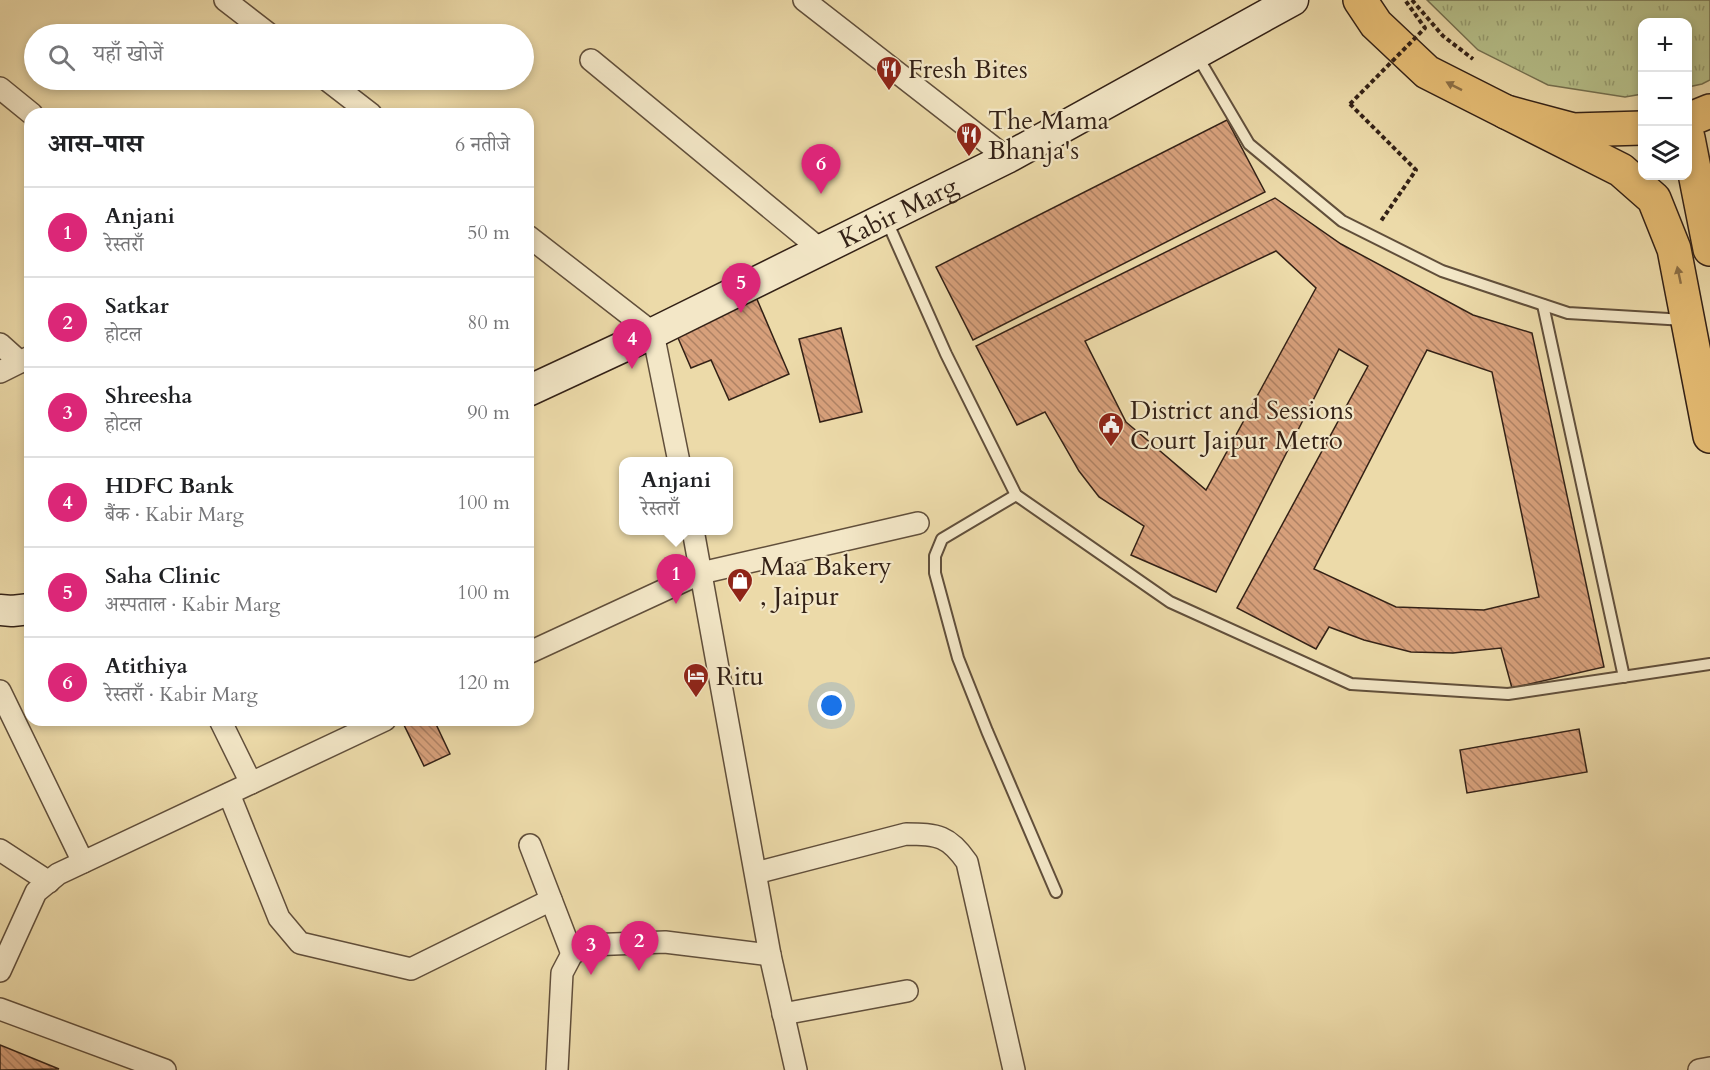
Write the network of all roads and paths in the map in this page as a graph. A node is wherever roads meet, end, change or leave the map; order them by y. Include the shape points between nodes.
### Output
1 (225, 0) edge
2 (804, 0) edge
3 (1293, 0) edge
4 (1360, 0) edge
5 (1405, 0) edge
6 (1412, 0) edge
7 (256, 24) edge
8 (1196, 54) junction
9 (591, 60) dead end
10 (1478, 63) dead end
11 (0, 88) edge
12 (340, 90) edge
13 (25, 108) edge
14 (363, 108) edge
15 (1710, 111) edge
16 (1506, 112) junction
17 (1692, 118) edge
18 (1638, 128) edge
19 (1007, 158) junction
20 (1692, 158) edge
21 (886, 218) junction
22 (1371, 236) junction
23 (534, 241) edge
24 (1710, 249) edge
25 (821, 250) junction
26 (1543, 305) junction
27 (1688, 320) junction
28 (653, 333) junction
29 (0, 344) edge
30 (24, 359) edge
31 (24, 360) edge
32 (0, 372) edge
33 (534, 388) edge
34 (1710, 436) edge
35 (678, 457) edge
36 (1016, 495) junction
37 (918, 523) dead end
38 (694, 535) edge
39 (701, 573) junction
40 (0, 610) edge
41 (24, 610) edge
42 (534, 650) edge
43 (1710, 664) edge
44 (1624, 677) junction
45 (0, 691) edge
46 (223, 726) edge
47 (372, 726) edge
48 (251, 783) junction
49 (229, 794) junction
50 (530, 845) dead end
51 (0, 850) edge
52 (83, 862) junction
53 (756, 873) junction
54 (49, 882) junction
55 (1056, 892) dead end
56 (551, 900) junction
57 (572, 954) junction
58 (770, 955) junction
59 (0, 971) edge
60 (907, 992) dead end
61 (0, 1009) edge
62 (783, 1014) junction
63 (165, 1070) edge
64 (557, 1070) edge
65 (796, 1070) edge
66 (1014, 1070) edge

1 - 7 street
2 - 19 street
3 - 8 street, Kabir Marg
16 -> 4 main road via 1427,72 1376,24
5 - 22 path, bridge via 1425,28 1350,104 1416,170
6 - 10 path via 1443,36
8 - 19 street, Kabir Marg
8 - 22 lane via 1249,144 1341,222
9 - 25 street
11 - 13 street
12 - 14 street
15 - 17 main road
16 - 18 main road via 1573,130
27 -> 16 main road via 1674,249 1654,199 1621,170
19 - 21 street, Kabir Marg
20 - 24 main road
21 - 25 street, Kabir Marg
21 - 36 lane via 946,354
22 - 26 lane via 1442,271
23 - 28 street
25 - 28 street, Kabir Marg
26 - 27 lane via 1568,313
26 - 44 lane
27 - 34 main road
28 - 33 street, Kabir Marg
28 - 35 street
29 - 30 street
31 - 32 street
36 - 44 lane via 1170,602 1350,684 1508,694
36 - 55 lane via 942,539 935,556 935,573 958,658
37 - 39 street
38 - 39 street
39 - 42 street
39 - 53 street
40 - 41 street
43 - 44 lane
45 - 52 street
46 - 48 street
47 - 48 street
48 - 49 street
49 - 52 street
49 - 56 street via 279,918 300,943 411,969
50 - 56 street
51 - 54 street
52 - 54 street
53 - 58 street
53 - 66 street via 906,834 930,834 955,845 967,862
54 - 59 street via 36,892
56 - 57 street
57 - 58 street via 588,945 665,942
57 - 64 street via 562,973
58 - 62 street
60 - 62 street
61 - 63 street
62 - 65 street

